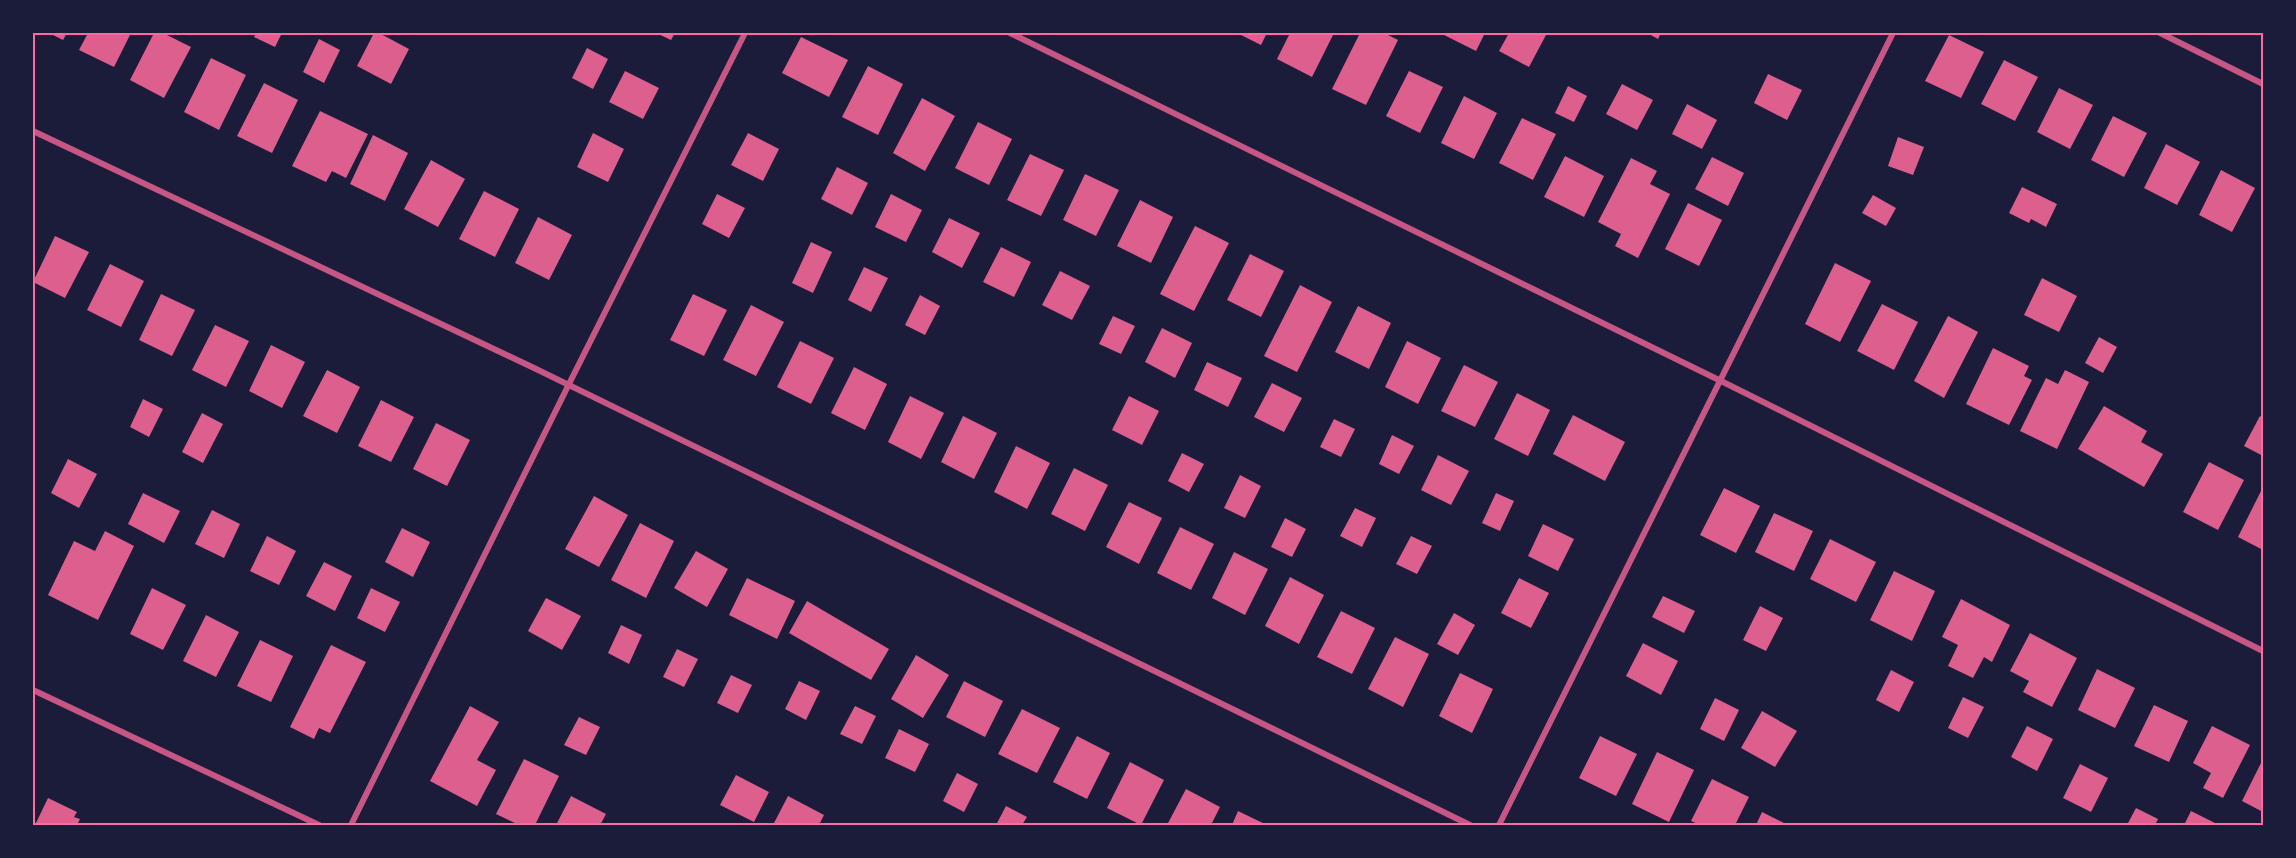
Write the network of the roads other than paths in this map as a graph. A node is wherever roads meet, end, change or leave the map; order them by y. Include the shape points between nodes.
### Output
1 (745, 33) edge
2 (1010, 33) edge
3 (1893, 33) edge
4 (2160, 33) edge
5 (2263, 84) edge
6 (33, 131) edge
7 (1721, 381) junction
8 (568, 386) junction
9 (2263, 651) edge
10 (33, 690) edge
11 (319, 825) edge
12 (351, 825) edge
13 (1470, 825) edge
14 (1500, 825) edge

1 - 8 street
2 - 7 street
3 - 7 street
4 - 5 street
6 - 8 street
7 - 9 street
7 - 14 street
8 - 12 street
8 - 13 street
10 - 11 street

